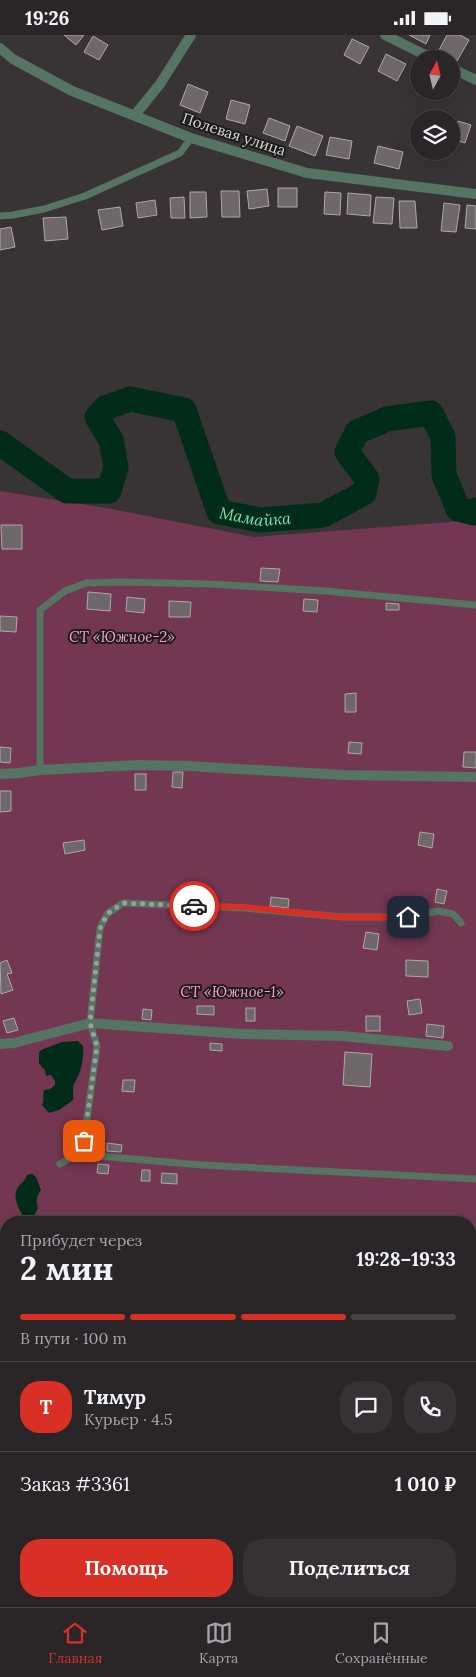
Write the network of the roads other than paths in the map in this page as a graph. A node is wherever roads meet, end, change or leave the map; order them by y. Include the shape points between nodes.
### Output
1 (191, 35) edge
2 (385, 35) edge
3 (0, 47) edge
4 (415, 50) edge
5 (460, 72) edge
6 (476, 80) edge
7 (135, 115) junction
8 (192, 138) junction
9 (476, 194) edge
10 (0, 216) edge
11 (476, 605) edge
12 (40, 770) junction
13 (0, 774) edge
14 (476, 777) edge
15 (461, 923) dead end
16 (90, 1023) junction
17 (0, 1044) edge
18 (448, 1046) dead end
19 (87, 1148) junction
20 (60, 1164) dead end
21 (476, 1179) edge

1 - 7 street via 160,84
2 - 4 street
3 - 7 street, Полевая улица via 13,59 72,91
5 - 6 street
7 - 8 street, Полевая улица
8 - 9 street, Полевая улица via 307,173
8 - 10 lane via 180,153 85,196 44,209
11 - 12 lane via 209,584 86,583 65,591 40,610
12 - 13 street
12 - 14 street via 188,765 343,775
15 - 16 lane via 453,914 438,911 408,917 342,917 244,907 123,903 107,914 100,929
16 - 17 street
16 - 18 street via 342,1036
16 - 19 lane via 97,1046 84,1141
19 - 20 lane
19 - 21 lane via 98,1156 192,1164

